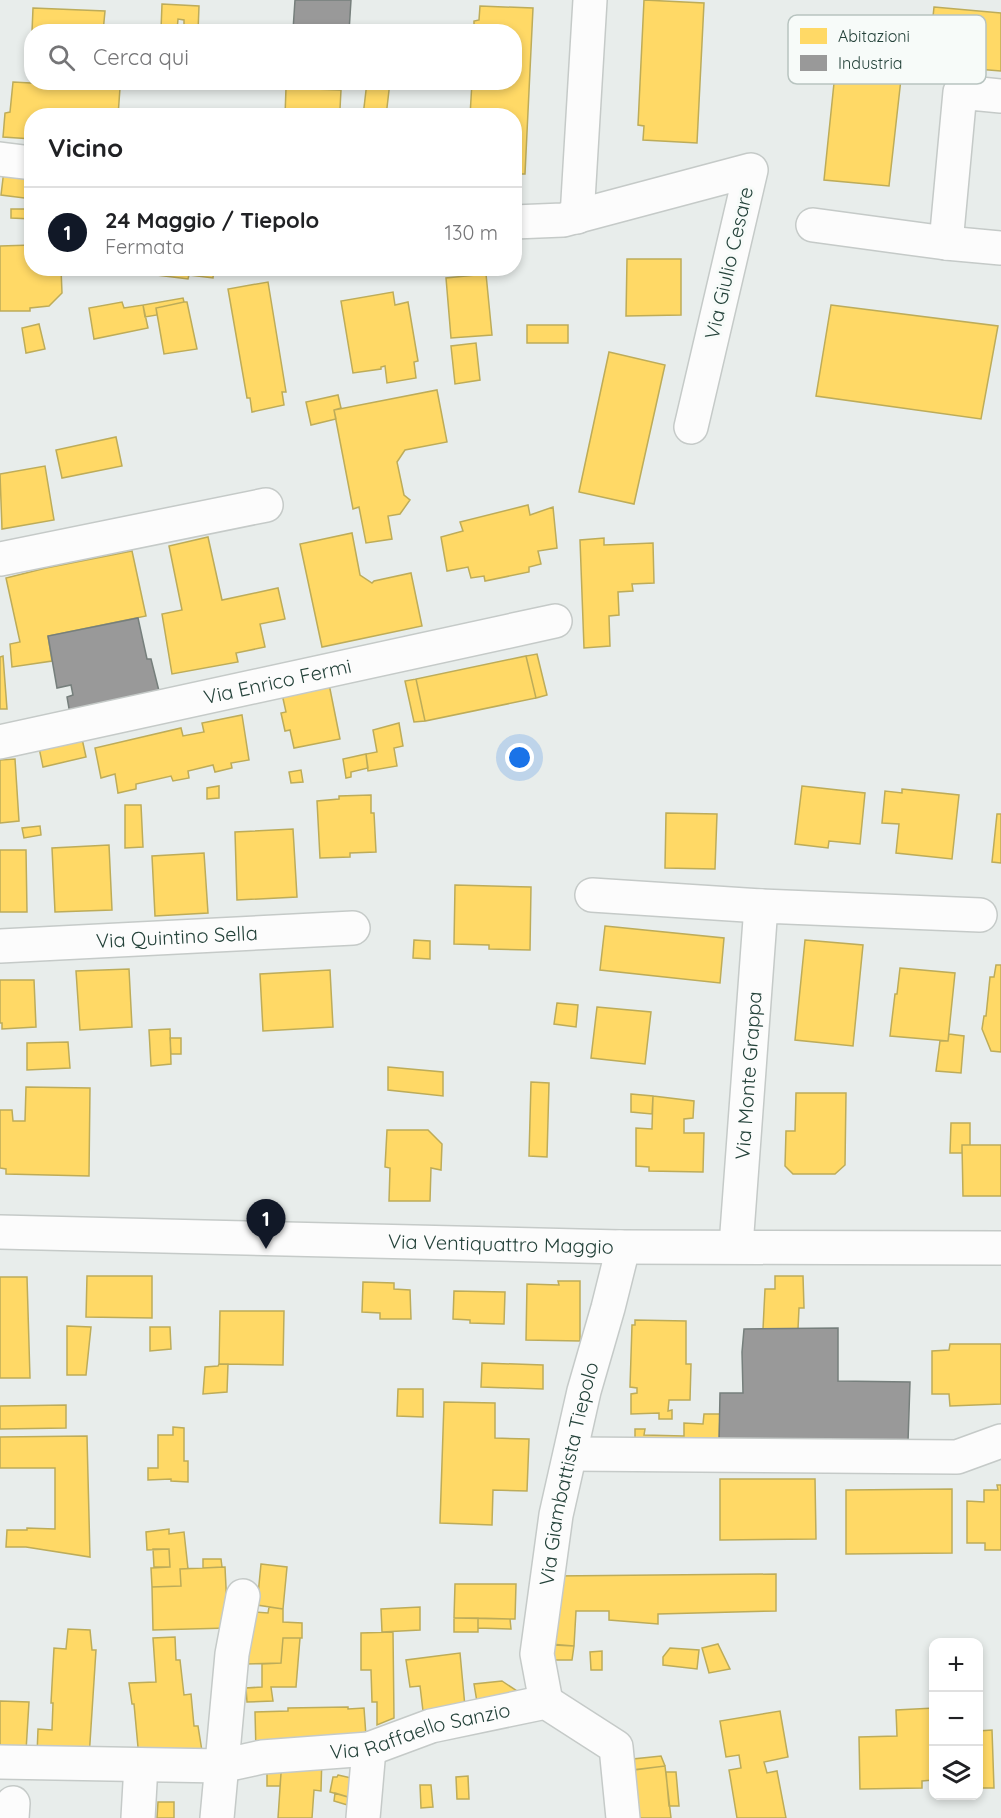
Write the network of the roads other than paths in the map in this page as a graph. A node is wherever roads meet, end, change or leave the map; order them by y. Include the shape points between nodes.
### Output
1 (590, 0) edge
2 (1001, 96) edge
3 (0, 159) edge
4 (24, 163) edge
5 (577, 217) junction
6 (522, 222) edge
7 (813, 225) dead end
8 (946, 243) junction
9 (1001, 248) edge
10 (691, 427) dead end
11 (266, 505) dead end
12 (0, 559) edge
13 (555, 621) dead end
14 (0, 742) edge
15 (592, 895) dead end
16 (760, 906) junction
17 (980, 915) dead end
18 (353, 928) dead end
19 (0, 946) edge
20 (0, 1232) edge
21 (736, 1246) junction
22 (620, 1247) junction
23 (1001, 1248) edge
24 (1001, 1441) edge
25 (571, 1454) junction
26 (243, 1596) dead end
27 (546, 1702) junction
28 (369, 1749) junction
29 (0, 1762) edge
30 (141, 1765) junction
31 (221, 1766) junction
32 (138, 1818) edge
33 (217, 1818) edge
34 (363, 1818) edge
35 (623, 1818) edge

1 - 5 street
2 - 8 street via 960,92
3 - 4 street
5 - 6 street, Via Giulio Cesare
5 - 10 street, Via Giulio Cesare via 751,170
7 - 8 street
8 - 9 street
11 - 12 street
13 - 14 street, Via Enrico Fermi
15 - 16 street
16 - 17 street
16 - 21 street, Via Monte Grappa
18 - 19 street, Via Quintino Sella
20 - 22 street, Via Ventiquattro Maggio
21 - 22 street, Via Ventiquattro Maggio
21 - 23 street, Via Ventiquattro Maggio
22 - 25 street, Via Giambattista Tiepolo
24 - 25 street via 957,1457
25 - 27 street, Via Giambattista Tiepolo via 556,1515 537,1654
26 - 31 street via 232,1654
27 - 28 street, Via Raffaello Sanzio via 431,1726
27 - 35 street via 616,1747
28 - 31 street, Via Raffaello Sanzio via 262,1757
28 - 34 street
29 - 30 street, Via Raffaello Sanzio
30 - 31 street, Via Raffaello Sanzio
30 - 32 street
31 - 33 street

